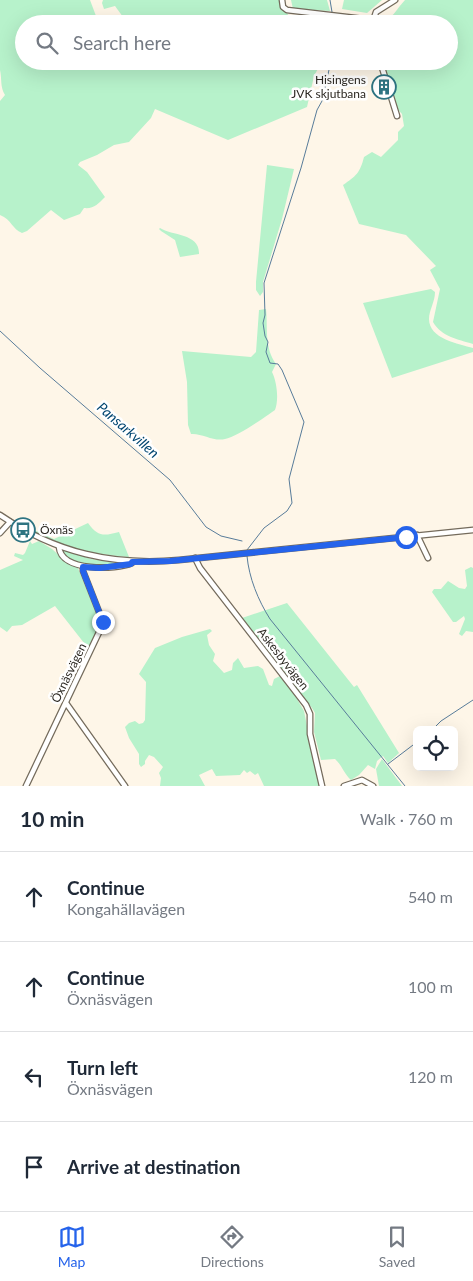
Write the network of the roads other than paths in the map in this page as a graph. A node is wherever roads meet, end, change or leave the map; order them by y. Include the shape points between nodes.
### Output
1 (282, 0) edge
2 (395, 0) edge
3 (323, 15) edge
4 (376, 15) edge
5 (383, 70) edge
6 (397, 116) dead end
7 (0, 515) edge
8 (10, 522) junction
9 (473, 530) edge
10 (0, 533) edge
11 (417, 536) junction
12 (59, 546) junction
13 (195, 558) junction
14 (428, 558) dead end
15 (132, 562) junction
16 (83, 567) junction
17 (66, 703) junction
18 (26, 786) edge
19 (125, 786) edge
20 (322, 786) edge
21 (344, 786) edge
22 (374, 786) edge

1 - 3 street via 287,10
2 - 4 street via 379,9
5 - 6 street
7 - 8 street
8 - 10 street
8 - 12 street
9 - 11 street
11 - 13 street
11 - 14 street
12 - 15 street via 96,557
12 - 16 street via 61,553
13 - 15 street
13 - 20 street, Askesbyvägen via 306,705
15 - 16 street via 109,567
16 - 17 street, Öxnäsvägen via 102,617 102,626
17 - 18 street, Öxnäsvägen
17 - 19 street
21 - 22 street via 362,780

